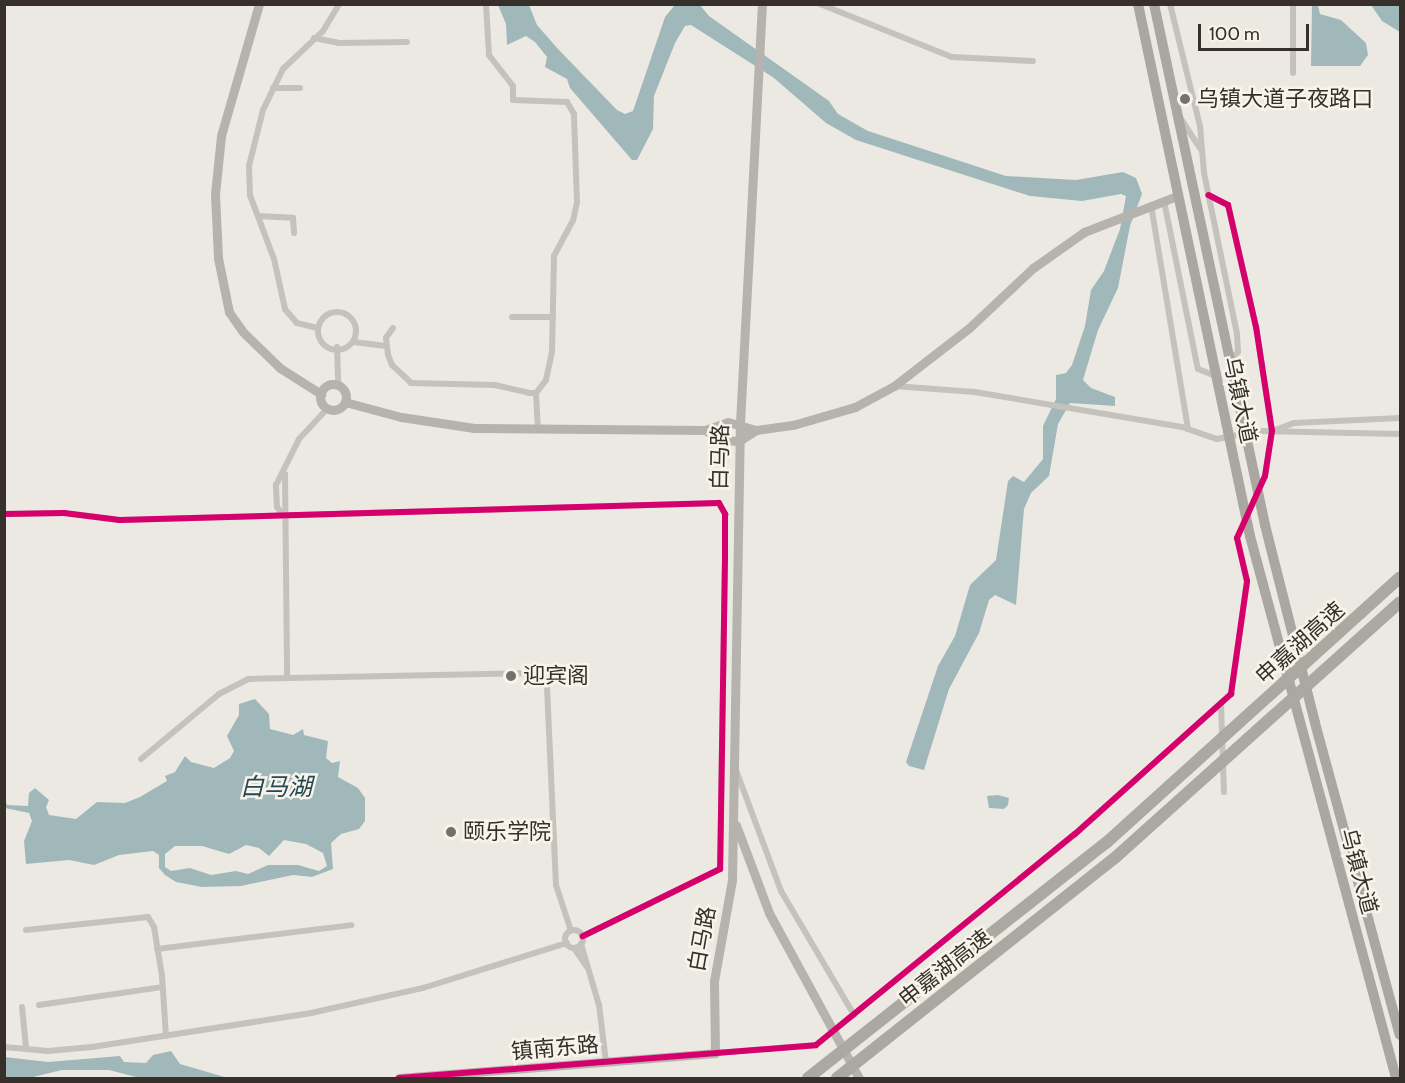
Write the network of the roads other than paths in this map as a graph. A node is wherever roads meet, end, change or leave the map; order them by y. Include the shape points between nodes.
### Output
1 (259, 4) edge
2 (339, 4) edge
3 (486, 4) edge
4 (762, 4) edge
5 (820, 4) edge
6 (1170, 4) edge
7 (1293, 4) edge
8 (1155, 7) edge
9 (1138, 9) edge
10 (314, 38) junction
11 (407, 42) dead end
12 (1033, 61) dead end
13 (1293, 73) dead end
14 (273, 88) junction
15 (300, 88) dead end
16 (1176, 111) junction
17 (1200, 148) junction
18 (1208, 195) junction
19 (1178, 196) junction
20 (1164, 201) junction
21 (1150, 206) junction
22 (258, 216) junction
23 (294, 233) dead end
24 (512, 316) dead end
25 (553, 317) junction
26 (317, 328) junction
27 (393, 328) dead end
28 (354, 342) junction
29 (386, 346) junction
30 (337, 348) junction
31 (1228, 362) junction
32 (1214, 375) junction
33 (338, 386) junction
34 (894, 386) junction
35 (536, 393) junction
36 (321, 394) junction
37 (345, 402) junction
38 (327, 409) junction
39 (1401, 418) edge
40 (740, 423) junction
41 (538, 429) junction
42 (1188, 429) junction
43 (705, 430) junction
44 (756, 430) junction
45 (1272, 431) junction
46 (1401, 434) edge
47 (739, 441) junction
48 (285, 474) junction
49 (276, 495) junction
50 (287, 495) junction
51 (4, 514) edge
52 (283, 515) junction
53 (1401, 577) edge
54 (1401, 602) edge
55 (287, 675) junction
56 (1221, 703) junction
57 (141, 759) dead end
58 (735, 767) junction
59 (1224, 792) dead end
60 (734, 817) junction
61 (352, 925) dead end
62 (26, 930) dead end
63 (571, 931) junction
64 (583, 936) junction
65 (567, 943) junction
66 (581, 944) junction
67 (574, 948) junction
68 (158, 949) junction
69 (586, 966) junction
70 (162, 987) junction
71 (39, 1005) dead end
72 (22, 1007) dead end
73 (854, 1015) junction
74 (1401, 1035) edge
75 (166, 1036) junction
76 (4, 1047) edge
77 (26, 1047) junction
78 (715, 1053) junction
79 (606, 1062) junction
80 (1395, 1074) edge
81 (399, 1078) edge
82 (808, 1078) edge
83 (837, 1078) edge
84 (859, 1078) edge

1 - 36 street via 221,136 215,194 218,258 229,312 243,332 280,368
2 - 10 street via 323,31
3 - 25 street via 489,55 513,86 513,100 567,102 574,114 577,202 573,221 554,256
4 - 40 street, 白马路
5 - 12 street via 952,57
6 - 17 street via 1200,126
7 - 13 street
8 - 9 main road
8 - 16 main road, 乌镇大道
9 - 19 main road, 乌镇大道
10 - 11 street via 339,43
10 - 14 street via 295,54
14 - 15 street
14 - 22 street via 257,128 249,166 250,195
16 - 17 street
16 - 31 main road, 乌镇大道
17 - 18 street
18 - 31 street via 1239,346
18 - 45 street via 1228,205 1260,348
19 - 20 street
19 - 32 main road, 乌镇大道
20 - 21 street
20 - 32 street via 1198,369
21 - 34 street via 1084,232 1033,268 969,328
21 - 42 street
22 - 23 street via 293,218
22 - 26 street via 274,259 285,309 297,322
24 - 25 street
25 - 35 street via 550,367
26 - 28 street via 325,316 347,315 355,325
26 - 30 street via 321,344
27 - 29 street
28 - 29 street
28 - 30 street
29 - 35 street via 393,365 411,382 495,385
30 - 33 street
31 - 74 main road, 乌镇大道 via 1315,723
32 - 80 main road, 乌镇大道 via 1250,536
33 - 36 street via 326,387
33 - 37 street via 344,390
34 - 42 street via 975,392
34 - 44 street via 855,407 793,425
35 - 41 street
36 - 38 street
37 - 38 street via 336,410
37 - 41 street via 446,425
38 - 48 street via 299,440
39 - 45 street via 1294,423
40 - 43 street via 728,422
40 - 44 street
40 - 47 street, 白马路
41 - 43 street
42 - 45 street via 1217,439
43 - 47 street via 721,440
44 - 47 street
45 - 46 street
45 - 56 street via 1266,476 1238,534 1247,587 1233,689
47 - 58 street, 白马路
48 - 49 street via 276,485
48 - 50 street
49 - 50 street
49 - 52 street via 277,507
50 - 52 street
51 - 52 street via 64,513 120,520
52 - 55 street
52 - 64 street via 711,501 723,507 720,869
53 - 82 highway, 申嘉湖高速 via 1106,843
54 - 83 highway, 申嘉湖高速 via 1117,856
55 - 57 street via 248,679 232,685
55 - 63 street via 519,671 541,676 547,687 556,885
56 - 59 street
56 - 73 street via 1075,834
58 - 60 street, 白马路
58 - 73 street via 781,891
60 - 78 street, 白马路 via 732,880 714,981
60 - 84 street via 780,935
61 - 68 street
62 - 68 street via 144,916 152,920
63 - 64 street
63 - 65 street
64 - 66 street
65 - 67 street
65 - 75 street via 361,1003
66 - 67 street
66 - 69 street
67 - 69 street
68 - 70 street
69 - 79 street via 597,996
70 - 71 street
70 - 75 street
72 - 77 street
73 - 78 street via 809,1048
75 - 77 street via 48,1051
76 - 77 street
78 - 79 street, 镇南东路
79 - 81 street, 镇南东路

